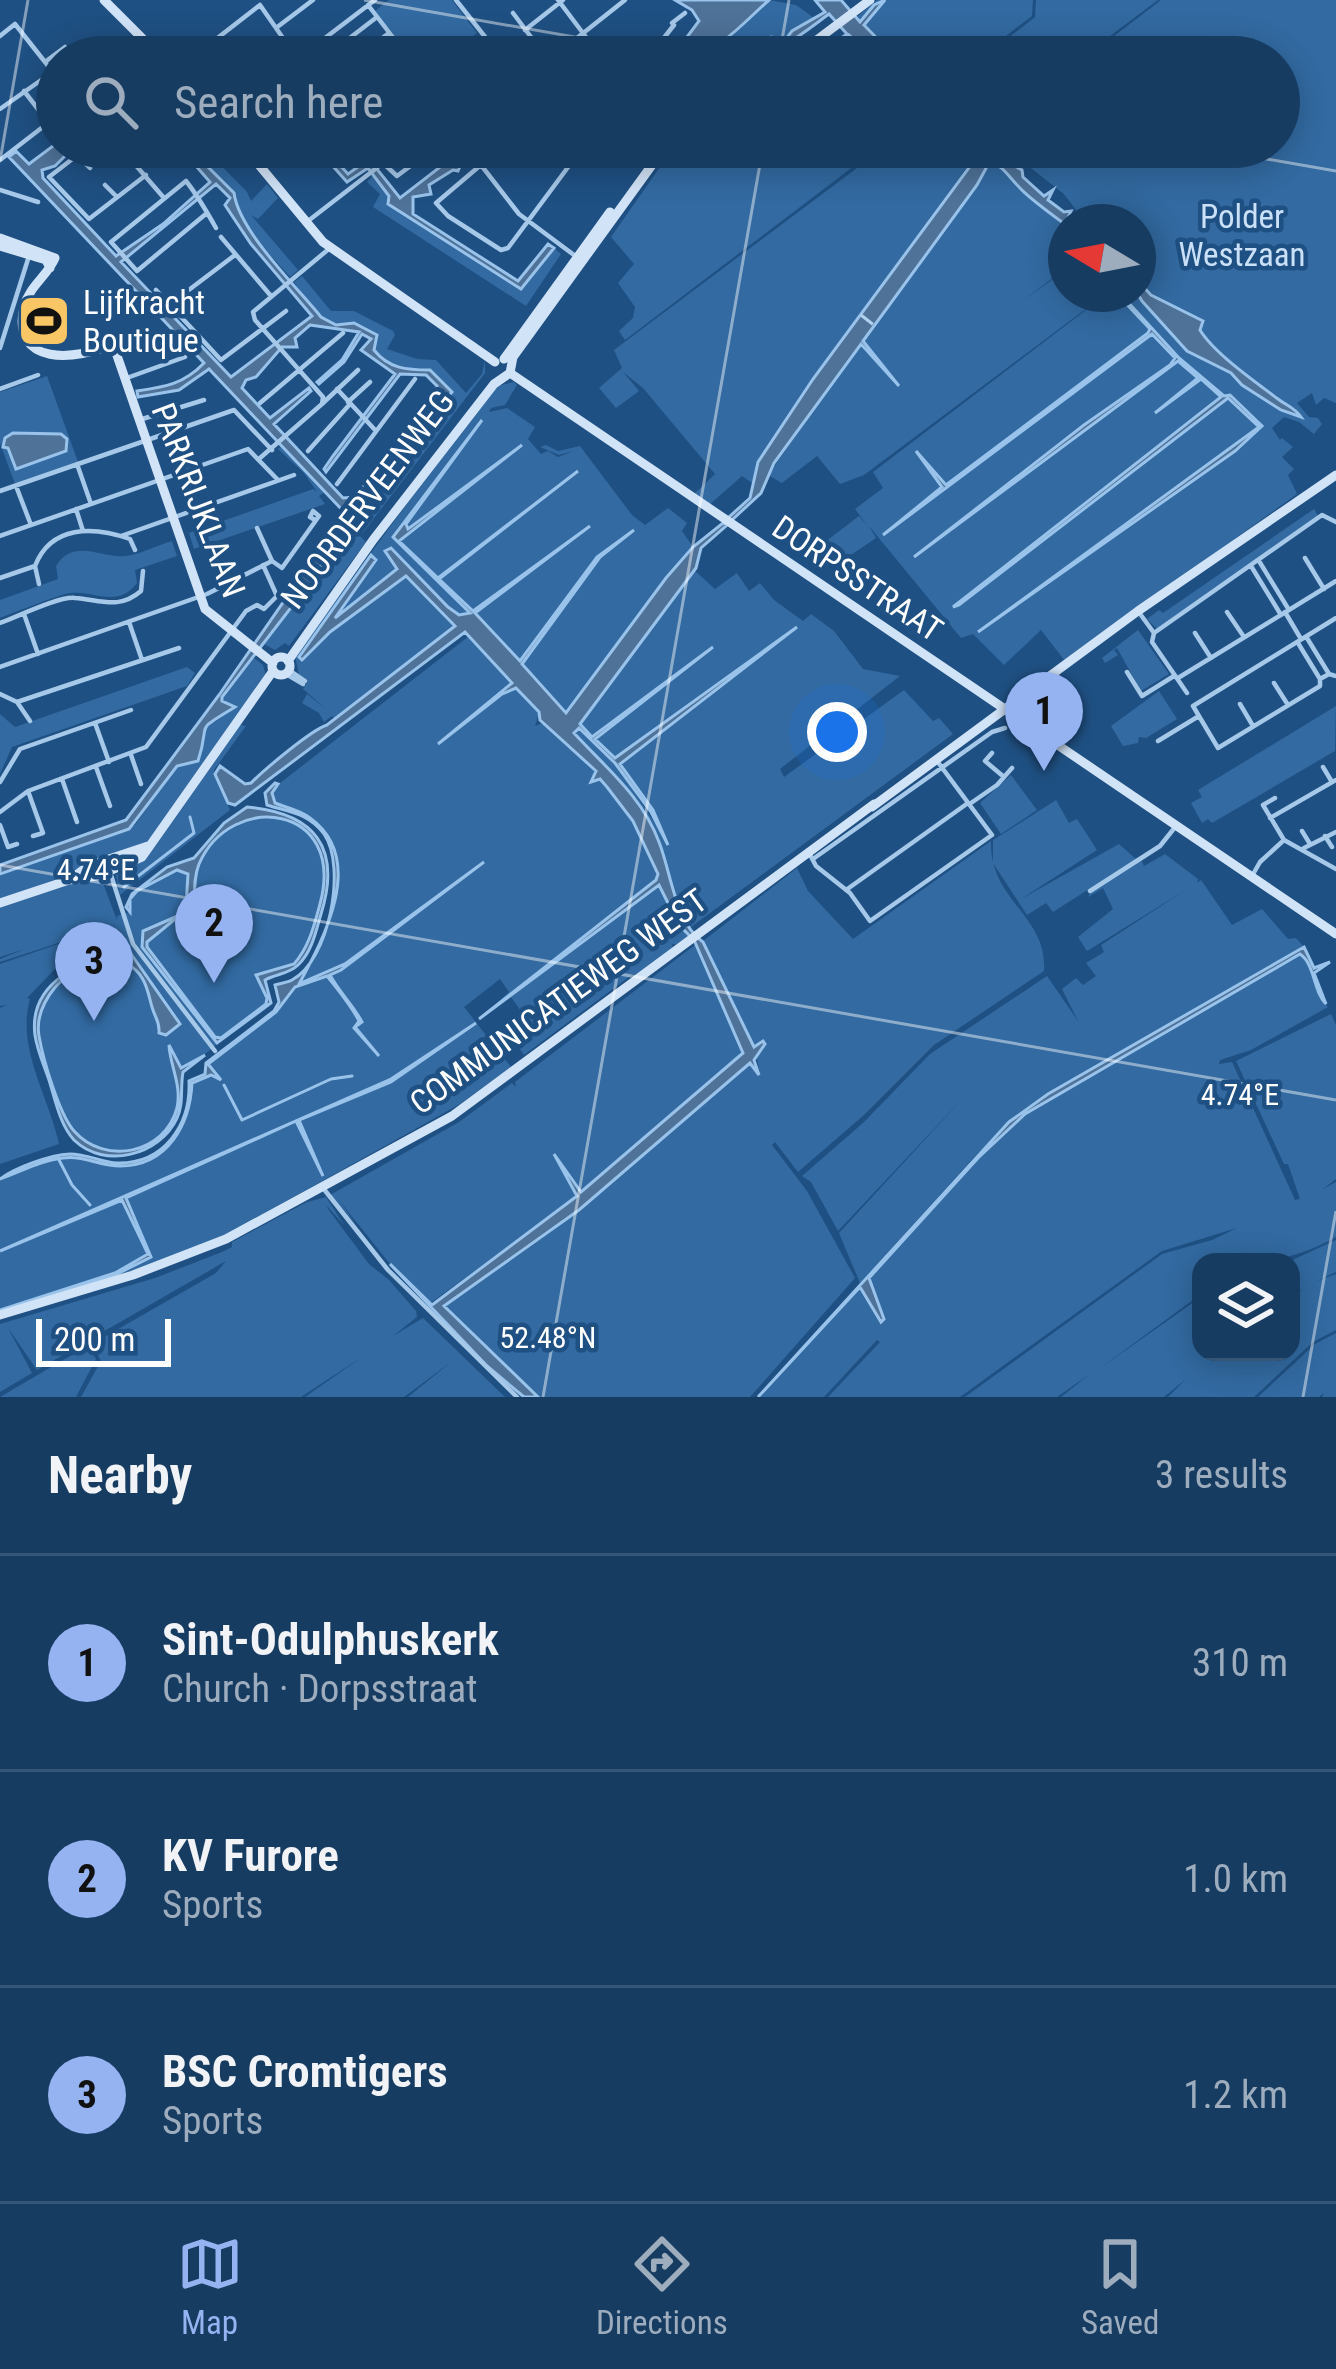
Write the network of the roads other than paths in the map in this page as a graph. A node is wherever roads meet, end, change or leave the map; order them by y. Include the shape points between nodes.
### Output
1 (104, 0) edge
2 (375, 0) edge
3 (457, 0) edge
4 (625, 0) edge
5 (870, 0) edge
6 (560, 1) edge
7 (259, 2) edge
8 (308, 2) edge
9 (368, 5) junction
10 (685, 13) dead end
11 (513, 14) dead end
12 (377, 17) junction
13 (276, 28) junction
14 (525, 30) junction
15 (389, 32) junction
16 (584, 33) junction
17 (0, 36) edge
18 (139, 36) edge
19 (220, 36) edge
20 (282, 36) edge
21 (326, 36) edge
22 (352, 36) edge
23 (384, 36) edge
24 (392, 36) edge
25 (485, 36) edge
26 (531, 36) edge
27 (580, 36) edge
28 (586, 36) edge
29 (665, 36) edge
30 (825, 36) edge
31 (36, 51) edge
32 (36, 82) edge
33 (24, 91) junction
34 (36, 106) edge
35 (0, 110) edge
36 (36, 132) edge
37 (2, 159) edge
38 (60, 168) edge
39 (140, 168) edge
40 (260, 168) edge
41 (377, 168) edge
42 (475, 168) edge
43 (483, 168) edge
44 (567, 168) edge
45 (646, 168) edge
46 (149, 178) junction
47 (105, 185) dead end
48 (0, 190) edge
49 (117, 197) junction
50 (164, 197) junction
51 (38, 202) dead end
52 (207, 213) junction
53 (528, 219) junction
54 (304, 224) junction
55 (216, 228) dead end
56 (221, 237) dead end
57 (0, 242) edge
58 (330, 248) junction
59 (30, 251) junction
60 (236, 255) junction
61 (580, 257) junction
62 (156, 290) dead end
63 (271, 296) junction
64 (170, 304) junction
65 (286, 310) dead end
66 (263, 328) junction
67 (343, 333) dead end
68 (0, 347) edge
69 (185, 357) dead end
70 (502, 368) junction
71 (358, 370) dead end
72 (301, 371) junction
73 (38, 375) dead end
74 (124, 379) junction
75 (415, 379) dead end
76 (370, 382) dead end
77 (0, 389) edge
78 (337, 389) junction
79 (204, 400) dead end
80 (260, 403) dead end
81 (349, 403) junction
82 (322, 404) junction
83 (139, 420) junction
84 (376, 431) junction
85 (146, 440) junction
86 (272, 450) junction
87 (308, 451) dead end
88 (260, 458) junction
89 (77, 464) junction
90 (294, 475) dead end
91 (1336, 475) edge
92 (160, 480) junction
93 (278, 480) junction
94 (16, 484) junction
95 (337, 484) dead end
96 (0, 490) edge
97 (91, 504) junction
98 (326, 507) dead end
99 (76, 509) junction
100 (173, 516) junction
101 (1336, 522) edge
102 (31, 525) junction
103 (257, 528) dead end
104 (82, 531) junction
105 (0, 536) edge
106 (121, 536) junction
107 (135, 550) dead end
108 (1305, 558) dead end
109 (1258, 560) junction
110 (272, 561) junction
111 (263, 565) junction
112 (35, 566) junction
113 (1250, 566) junction
114 (143, 571) dead end
115 (0, 578) edge
116 (1336, 581) edge
117 (39, 584) dead end
118 (1324, 589) junction
119 (201, 596) junction
120 (1139, 612) junction
121 (1227, 612) dead end
122 (1285, 612) junction
123 (25, 614) junction
124 (1336, 618) edge
125 (134, 619) junction
126 (0, 622) edge
127 (232, 631) junction
128 (1154, 633) junction
129 (1195, 633) dead end
130 (1299, 636) junction
131 (1244, 638) junction
132 (178, 648) dead end
133 (38, 654) junction
134 (1211, 658) junction
135 (142, 660) junction
136 (281, 666) junction
137 (0, 667) edge
138 (1126, 672) dead end
139 (1332, 675) edge
140 (1176, 677) junction
141 (1320, 679) junction
142 (304, 682) dead end
143 (1274, 683) dead end
144 (1, 692) edge
145 (1187, 693) dead end
146 (17, 702) junction
147 (1240, 704) dead end
148 (1288, 705) junction
149 (131, 710) dead end
150 (1003, 711) junction
151 (1198, 716) junction
152 (30, 721) dead end
153 (95, 723) junction
154 (1253, 726) junction
155 (1005, 728) dead end
156 (1158, 741) dead end
157 (992, 753) dead end
158 (131, 754) junction
159 (985, 760) junction
160 (109, 762) junction
161 (940, 765) junction
162 (96, 767) junction
163 (1323, 767) dead end
164 (977, 768) dead end
165 (1012, 768) dead end
166 (1004, 777) junction
167 (62, 779) junction
168 (1334, 781) edge
169 (0, 782) edge
170 (141, 784) dead end
171 (28, 791) junction
172 (1275, 798) dead end
173 (969, 804) junction
174 (110, 806) dead end
175 (0, 812) edge
176 (1270, 818) junction
177 (77, 822) dead end
178 (0, 824) edge
179 (1176, 826) junction
180 (1302, 831) dead end
181 (1336, 832) edge
182 (33, 836) dead end
183 (1325, 836) junction
184 (1284, 840) junction
185 (152, 843) junction
186 (17, 844) dead end
187 (1310, 844) junction
188 (1332, 847) dead end
189 (1301, 849) junction
190 (811, 855) junction
191 (116, 856) junction
192 (99, 862) junction
193 (1336, 868) edge
194 (109, 873) junction
195 (1252, 876) junction
196 (69, 880) junction
197 (846, 890) junction
198 (1090, 891) dead end
199 (0, 902) edge
200 (1336, 934) edge
201 (214, 1052) dead end
202 (323, 1188) junction
203 (0, 1315) edge
204 (517, 1397) edge

1 - 18 street
2 - 9 street
3 - 25 street
4 - 16 street
5 - 30 street
6 - 14 street
6 - 16 street
7 - 13 street
7 - 19 street
8 - 13 street
9 - 12 street
9 - 21 street
10 - 29 street
11 - 14 street
12 - 15 street
12 - 22 street
13 - 20 street
14 - 26 street
15 - 23 street
15 - 24 street
16 - 27 street
16 - 28 street
17 - 31 street via 15,24
32 - 33 street
33 - 34 street
33 - 35 street
36 - 37 street
38 - 49 street via 49,177 88,219
39 - 46 street
40 - 54 street, DORPSSTRAAT
41 - 54 street
42 - 53 street via 437,205 501,250
43 - 53 street
44 - 53 street
45 - 61 street, NOORDERVEENWEG
46 - 49 street
46 - 50 street
47 - 49 street
48 - 51 street
50 - 52 street via 186,181
50 - 52 street via 111,242 137,271
52 - 55 street
53 - 61 street
54 - 58 street, DORPSSTRAAT
56 - 60 street
57 - 59 street
58 - 63 street
58 - 70 street, DORPSSTRAAT
59 - 68 street
59 - 74 street, PARKRIJKLAAN via 52,254 24,306 31,341 63,358 112,344
60 - 63 street
60 - 64 street
61 - 70 street, NOORDERVEENWEG
62 - 64 street
63 - 66 street via 253,312
64 - 66 street via 221,360
65 - 66 street
66 - 72 street
67 - 72 street
69 - 74 street
70 - 136 street, NOORDERVEENWEG
70 - 150 street, DORPSSTRAAT
71 - 78 street
72 - 80 street
72 - 82 street
73 - 77 street
74 - 83 street, PARKRIJKLAAN
75 - 84 street
76 - 81 street
78 - 81 street
78 - 82 street
79 - 83 street
81 - 84 street
81 - 87 street
82 - 86 street
83 - 85 street, PARKRIJKLAAN
84 - 95 street
85 - 86 street via 234,410
85 - 89 street
85 - 92 street, PARKRIJKLAAN
86 - 88 street
88 - 92 street via 248,449
88 - 93 street
89 - 94 street
89 - 97 street
90 - 93 street
91 - 120 street, COMMUNICATIEWEG WEST
92 - 97 street
92 - 100 street, PARKRIJKLAAN
93 - 100 street
94 - 96 street
94 - 102 street
97 - 99 street
98 - 110 street via 282,568
99 - 102 street
99 - 104 street
100 - 106 street
100 - 119 street, PARKRIJKLAAN
101 - 109 street via 1320,516
102 - 105 street
103 - 110 street
104 - 106 street
104 - 112 street via 54,539
106 - 107 street
108 - 118 street
109 - 113 street
109 - 122 street
110 - 111 street
111 - 119 street
111 - 127 street via 277,596 264,609 246,611
112 - 115 street
112 - 117 street
113 - 122 street
113 - 128 street
114 - 123 street via 141,591 128,600 74,597
116 - 118 street
118 - 122 street
119 - 125 street
119 - 127 street, PARKRIJKLAAN
120 - 128 street
120 - 150 street, COMMUNICATIEWEG WEST
121 - 131 street
122 - 130 street
122 - 131 street
123 - 126 street
123 - 133 street
124 - 130 street
125 - 133 street
125 - 135 street
127 - 136 street, PARKRIJKLAAN
127 - 158 street via 158,735
128 - 140 street
129 - 134 street
130 - 139 street
130 - 141 street
130 - 151 street via 1195,705
131 - 134 street
132 - 135 street
133 - 137 street
134 - 140 street
135 - 146 street
136 - 142 street
136 - 185 street, NOORDERVEENWEG
138 - 140 street via 1142,696
139 - 141 street
140 - 145 street
141 - 148 street
143 - 148 street
144 - 146 street
146 - 152 street
147 - 154 street
148 - 154 street
149 - 153 street
150 - 161 street, COMMUNICATIEWEG WEST
150 - 179 street, DORPSSTRAAT
151 - 154 street via 1218,748
151 - 156 street
153 - 160 street
153 - 169 street via 20,749
155 - 161 street
157 - 159 street
158 - 160 street
158 - 170 street
159 - 164 street
159 - 166 street
160 - 162 street
161 - 173 street
161 - 190 street
161 - 190 street, COMMUNICATIEWEG WEST
162 - 167 street
162 - 174 street
163 - 168 street
165 - 166 street
166 - 173 street
167 - 171 street
167 - 177 street
168 - 176 street
171 - 175 street
171 - 182 street via 43,833
172 - 176 street via 1263,805
173 - 197 street
173 - 197 street via 992,835 870,921
176 - 184 street
178 - 186 street via 8,847
179 - 195 street, DORPSSTRAAT
179 - 198 street via 1160,846
180 - 187 street
181 - 183 street
183 - 187 street
183 - 188 street
184 - 189 street
184 - 195 street
185 - 191 street
185 - 194 street, NOORDERVEENWEG
187 - 189 street
189 - 193 street
190 - 197 street
190 - 202 street, COMMUNICATIEWEG WEST via 452,1116
191 - 192 street
191 - 194 street
192 - 194 street
192 - 196 street
194 - 196 street
194 - 201 street via 138,952
195 - 200 street, DORPSSTRAAT
196 - 199 street
202 - 203 street, COMMUNICATIEWEG WEST via 226,1239
202 - 204 street via 388,1270

